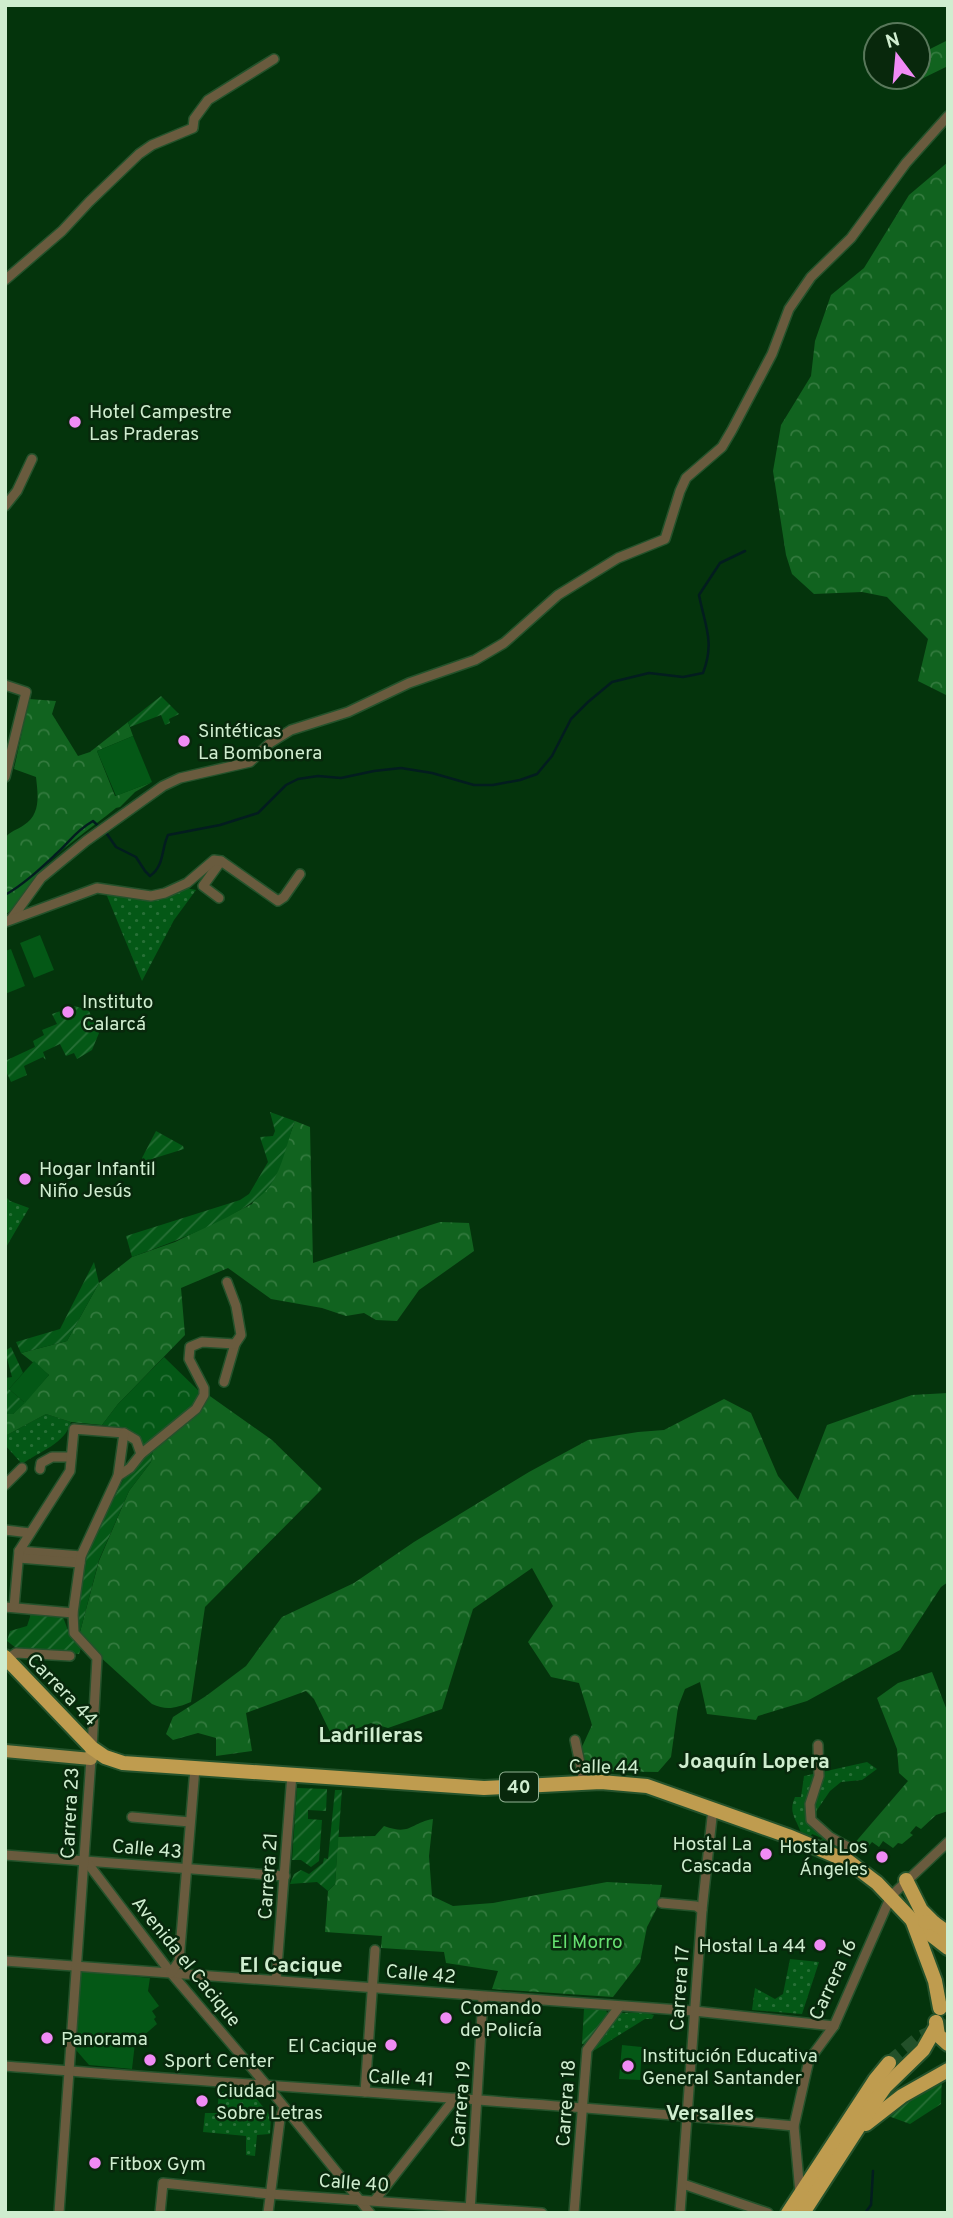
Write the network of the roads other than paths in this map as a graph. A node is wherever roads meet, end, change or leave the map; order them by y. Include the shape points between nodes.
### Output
1 (274, 59) dead end
2 (948, 116) edge
3 (5, 280) edge
4 (32, 459) dead end
5 (5, 506) edge
6 (5, 685) edge
7 (5, 777) edge
8 (221, 862) junction
9 (300, 874) dead end
10 (219, 898) dead end
11 (9, 920) edge
12 (227, 1282) dead end
13 (235, 1344) junction
14 (224, 1382) dead end
15 (124, 1433) junction
16 (141, 1454) junction
17 (71, 1457) junction
18 (22, 1468) dead end
19 (40, 1469) dead end
20 (118, 1476) junction
21 (5, 1485) edge
22 (5, 1530) edge
23 (30, 1533) junction
24 (19, 1555) junction
25 (80, 1560) junction
26 (10, 1607) edge
27 (73, 1613) junction
28 (70, 1656) dead end
29 (6, 1658) edge
30 (575, 1740) dead end
31 (818, 1745) dead end
32 (5, 1751) edge
33 (92, 1753) junction
34 (195, 1768) junction
35 (292, 1774) junction
36 (584, 1782) junction
37 (713, 1808) junction
38 (132, 1816) dead end
39 (190, 1822) junction
40 (948, 1842) edge
41 (5, 1856) edge
42 (86, 1861) junction
43 (848, 1861) junction
44 (186, 1869) junction
45 (285, 1876) junction
46 (906, 1880) junction
47 (891, 1896) junction
48 (662, 1903) dead end
49 (702, 1910) junction
50 (913, 1921) junction
51 (934, 1923) junction
52 (948, 1933) edge
53 (948, 1948) edge
54 (374, 1950) dead end
55 (5, 1961) edge
56 (75, 1966) junction
57 (171, 1973) junction
58 (276, 1980) junction
59 (935, 1981) junction
60 (371, 1987) junction
61 (948, 1989) edge
62 (483, 1997) junction
63 (944, 2005) edge
64 (619, 2007) junction
65 (694, 2011) junction
66 (834, 2025) junction
67 (936, 2026) junction
68 (948, 2045) edge
69 (923, 2050) junction
70 (889, 2063) tunnel mouth
71 (5, 2066) edge
72 (948, 2070) edge
73 (67, 2071) junction
74 (268, 2087) junction
75 (365, 2092) junction
76 (455, 2098) junction
77 (478, 2100) junction
78 (284, 2108) junction
79 (583, 2108) junction
80 (687, 2116) junction
81 (794, 2126) junction
82 (857, 2132) junction
83 (682, 2184) junction
84 (270, 2194) junction
85 (800, 2195) junction
86 (361, 2200) junction
87 (375, 2200) junction
88 (470, 2210) edge
89 (59, 2213) edge
90 (160, 2213) edge
91 (268, 2213) edge
92 (370, 2213) edge
93 (542, 2213) edge
94 (574, 2213) edge
95 (680, 2213) edge
96 (768, 2213) edge
97 (788, 2213) edge
98 (803, 2213) edge

1 - 3 street via 208,100 193,128 139,154
2 - 11 street via 789,309 733,430 722,447 686,478 665,539 618,558 558,595 488,654 348,712 291,730 250,762 163,786 41,878
4 - 5 street
6 - 7 street via 26,692
8 - 9 street via 278,901
8 - 10 street via 203,886
8 - 11 street via 214,860 187,883 165,893 151,896 97,888
12 - 13 street via 241,1330
13 - 14 street
13 - 16 street via 202,1342 190,1347 189,1359 204,1388 201,1402
15 - 16 street via 136,1440
15 - 17 street via 74,1429
15 - 20 street, Carrera 23
16 - 20 street
17 - 19 street via 52,1457 41,1463
17 - 23 street via 70,1471
18 - 21 street
20 - 25 street, Carrera 23
22 - 23 street
23 - 24 street
24 - 25 street
24 - 26 street
25 - 27 street, Carrera 23
26 - 27 street
27 - 33 street, Carrera 23 via 74,1633 97,1658
28 - 29 street via 16,1653
29 - 33 highway, Carrera 44 / 40
30 - 36 street
31 - 43 street via 819,1776 810,1804 811,1820 848,1847
32 - 33 main road, Calle 44
33 - 34 highway, Calle 44 / 40 via 123,1763
33 - 42 street, Carrera 23
34 - 35 highway, Calle 44 / 40
34 - 39 street
35 - 36 highway, Calle 44 / 40 via 484,1788
35 - 45 street, Carrera 21
36 - 37 highway, Calle 44 / 40 via 638,1784
37 - 43 highway, Calle 44 / 40
37 - 49 street, Carrera 17
38 - 39 street
39 - 44 street
40 - 46 street, Carrera 16
41 - 42 street, Calle 43
42 - 44 street, Calle 43
42 - 56 street, Carrera 23
42 - 57 street, Avenida el Cacique
43 - 47 highway, Calle 44 / 40
44 - 45 street, Calle 43
44 - 57 street via 179,1961
45 - 58 street, Carrera 21
46 - 47 street, Carrera 16
46 - 51 highway via 920,1910
47 - 50 highway, Calle 44 / 40
47 - 66 street, Carrera 16
48 - 49 street
49 - 65 street, Carrera 17
50 - 51 highway
50 - 53 highway, Calle 44 / 40
50 - 59 highway, 40
51 - 52 highway
54 - 60 street
55 - 56 street, Calle 42
56 - 57 street, Calle 42
56 - 73 street, Carrera 23
57 - 58 street, Calle 42
57 - 74 street, Avenida el Cacique
58 - 60 street, Calle 42
59 - 61 highway
59 - 63 highway
60 - 62 street, Calle 42
60 - 75 street
62 - 64 street, Calle 42
62 - 77 street, Carrera 19
63 - 67 highway
64 - 65 street, Calle 42
64 - 79 street, Carrera 18 via 587,2050
65 - 66 street, Calle 42
65 - 80 street, Carrera 17
66 - 81 street, Carrera 16 via 809,2060
67 - 68 highway
67 - 69 highway
68 - 69 highway
69 - 82 highway via 885,2087
70 - 85 highway
71 - 73 street, Calle 41
72 - 82 highway via 902,2096
73 - 74 street, Calle 41
73 - 89 street, Carrera 23
74 - 75 street, Calle 41
74 - 78 street, Avenida el Cacique
75 - 76 street, Calle 41
76 - 77 street, Calle 41
76 - 87 street
77 - 79 street, Calle 41
77 - 88 street, Carrera 19
78 - 84 street
78 - 86 street, Avenida el Cacique
79 - 80 street, Calle 41
79 - 94 street, Carrera 18
80 - 81 street, Calle 41
80 - 83 street, Carrera 17
81 - 85 street, Carrera 16
82 - 98 highway
83 - 95 street, Carrera 17
83 - 96 street
84 - 86 street, Calle 40
84 - 90 street, Calle 40 via 163,2183
84 - 91 street
85 - 97 highway
86 - 87 street, Calle 40
86 - 92 street, Avenida el Cacique
87 - 88 street, Calle 40
88 - 93 street, Calle 40

